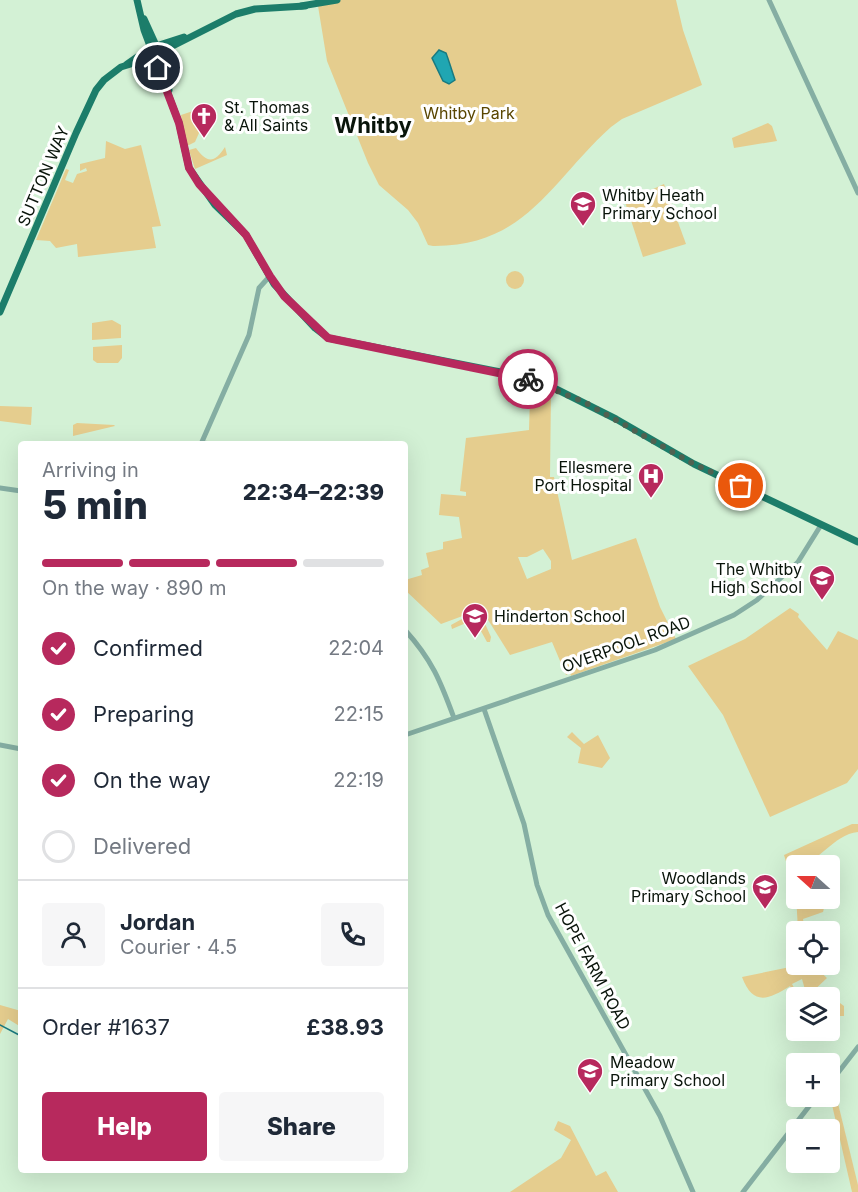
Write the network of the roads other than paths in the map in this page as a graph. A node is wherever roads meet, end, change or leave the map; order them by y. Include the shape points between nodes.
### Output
1 (137, 0) edge
2 (337, 0) edge
3 (769, 0) edge
4 (304, 6) junction
5 (217, 23) junction
6 (155, 50) junction
7 (858, 193) edge
8 (270, 276) junction
9 (0, 312) edge
10 (202, 441) edge
11 (0, 488) edge
12 (18, 491) edge
13 (821, 525) junction
14 (858, 542) edge
15 (408, 633) edge
16 (484, 709) junction
17 (454, 718) junction
18 (408, 734) edge
19 (0, 745) edge
20 (18, 748) edge
21 (858, 1047) edge
22 (840, 1070) edge
23 (809, 1107) edge
24 (693, 1192) edge
25 (743, 1192) edge

1 - 6 main road
2 - 4 main road
3 - 7 street
4 - 5 main road
4 - 5 main road via 255,9
5 - 6 main road, SUTTON WAY
6 - 8 main road via 189,168 215,205 246,235
6 - 9 main road, SUTTON WAY via 114,71 96,90
8 - 10 street via 259,288 246,340
8 - 13 main road via 290,302 328,338 516,375 550,386 692,463
11 - 12 street
13 - 14 main road
13 - 16 street, OVERPOOL ROAD via 798,562 757,600 734,615 678,641
15 - 17 street via 425,651
16 - 17 street, OVERPOOL ROAD
16 - 24 street, HOPE FARM ROAD via 524,824 548,915 660,1116
17 - 18 street, OVERPOOL ROAD
19 - 20 street
21 - 22 street
23 - 25 street

